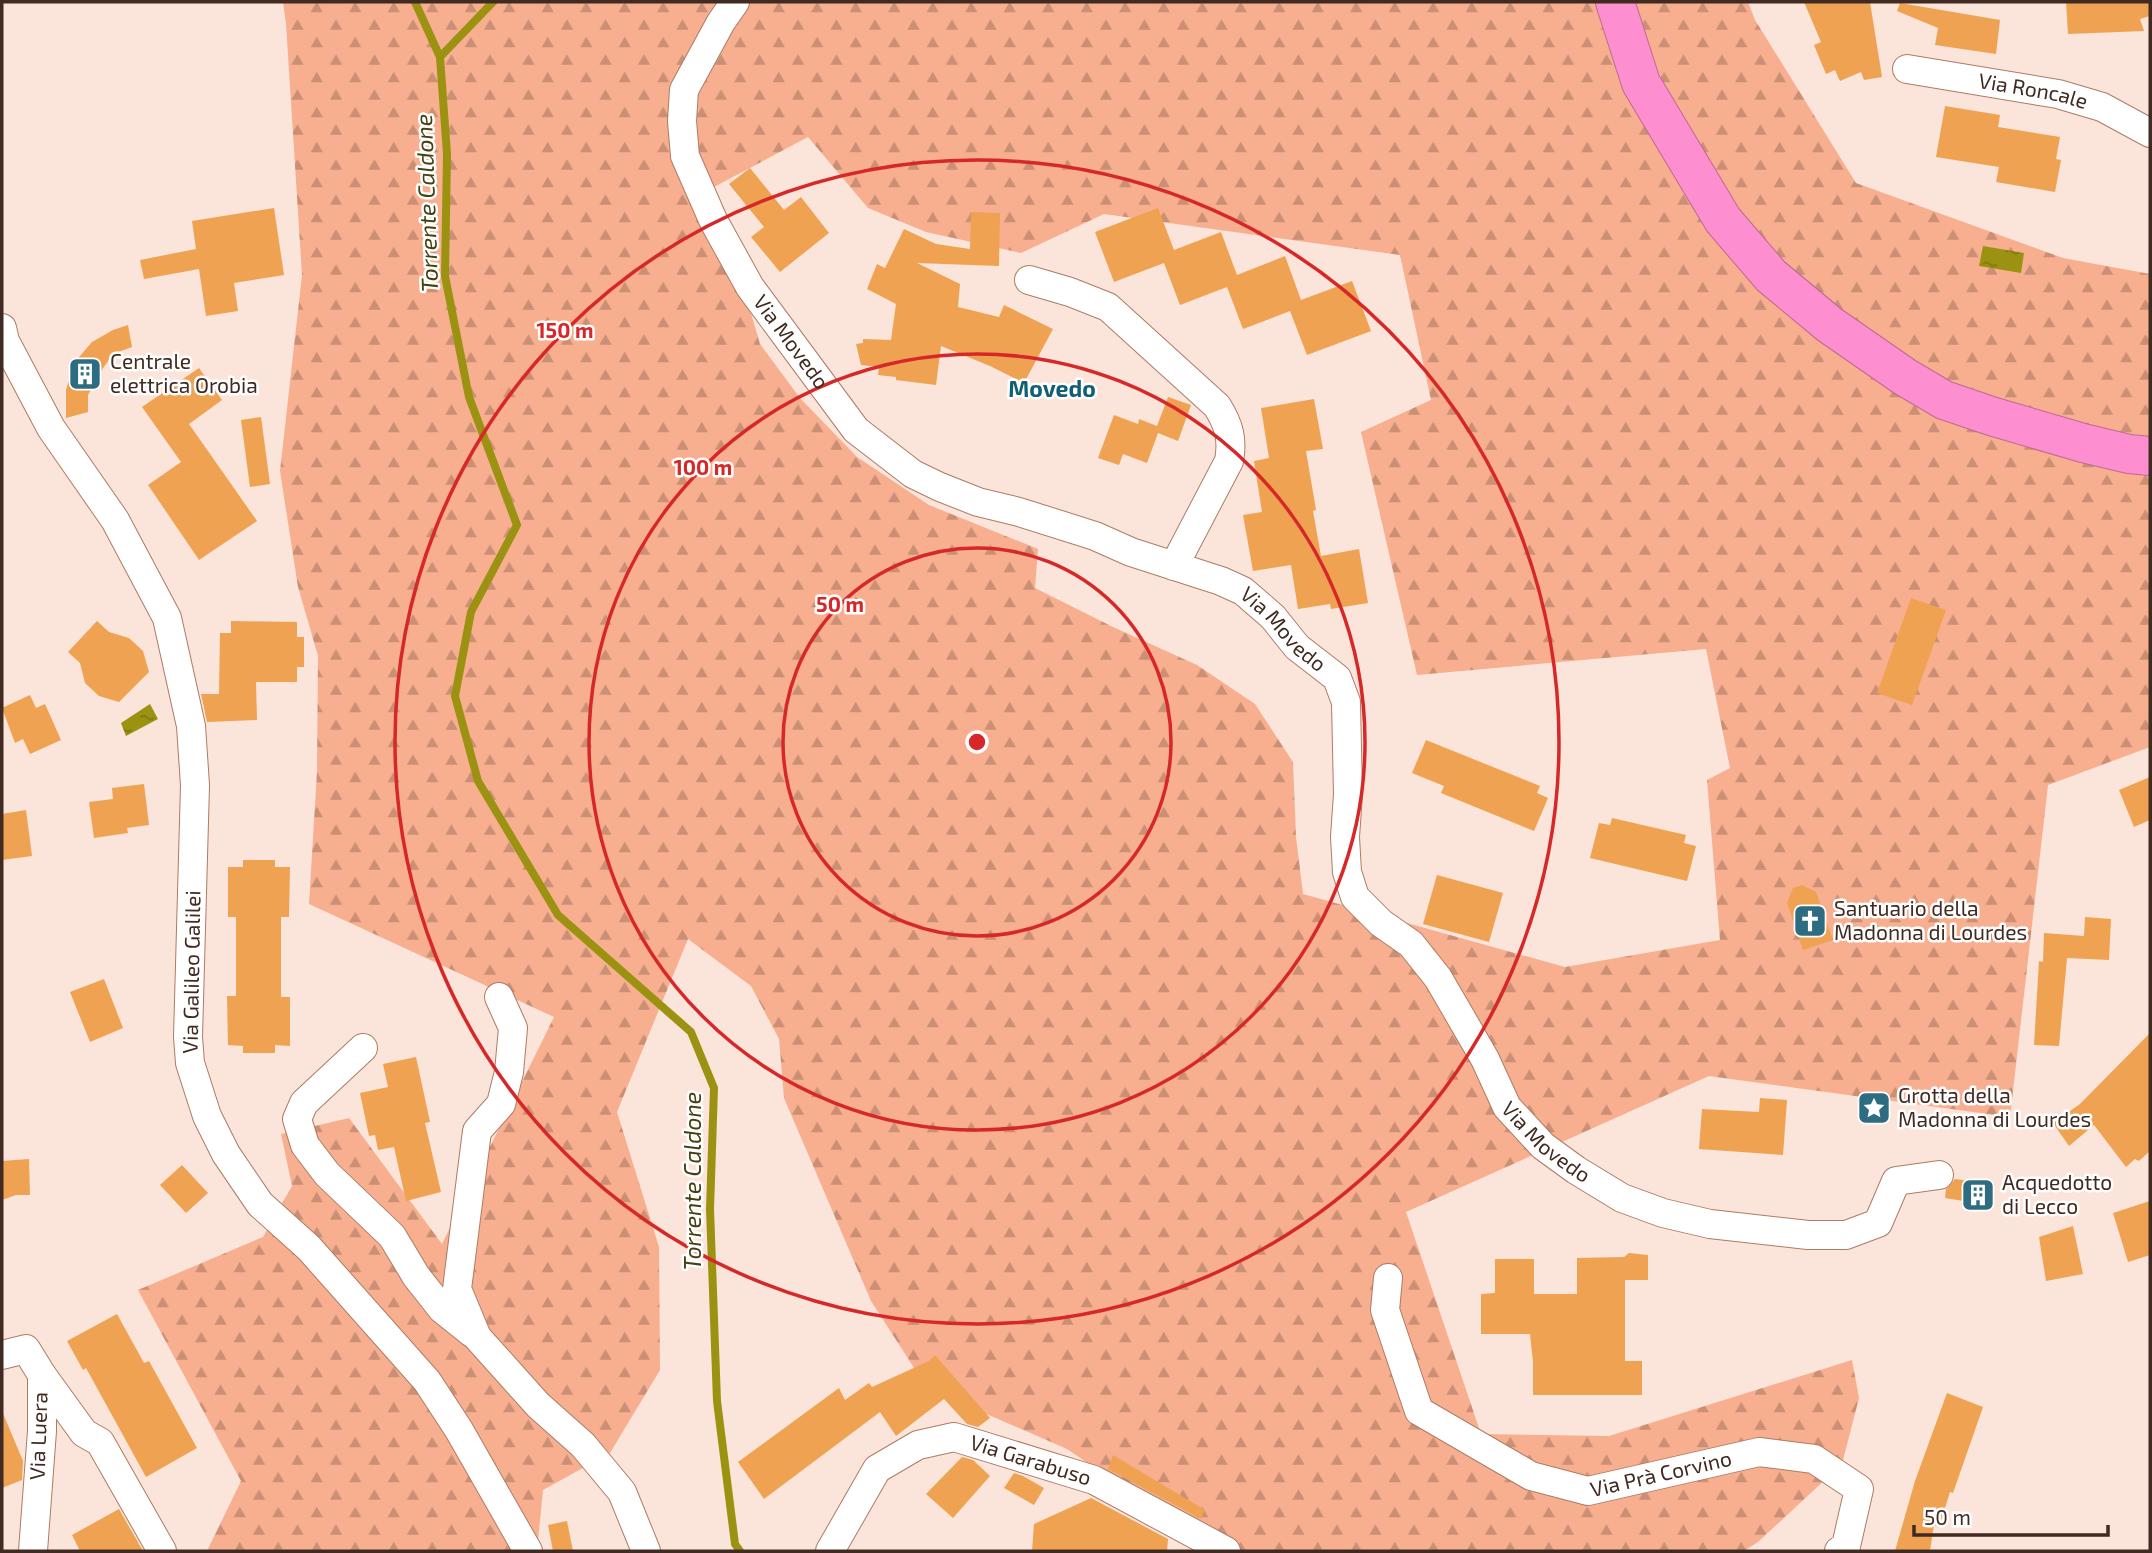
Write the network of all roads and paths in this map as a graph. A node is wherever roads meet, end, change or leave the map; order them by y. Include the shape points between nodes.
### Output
1 (735, 2) edge
2 (1615, 2) edge
3 (1907, 69) dead end
4 (2150, 133) edge
5 (1029, 280) dead end
6 (2, 328) edge
7 (2150, 456) edge
8 (1174, 566) junction
9 (499, 997) dead end
10 (363, 1048) dead end
11 (1939, 1175) dead end
12 (1388, 1279) dead end
13 (477, 1337) junction
14 (2, 1355) edge
15 (41, 1375) junction
16 (33, 1551) edge
17 (162, 1551) edge
18 (528, 1551) edge
19 (646, 1551) edge
20 (830, 1551) edge
21 (1226, 1551) edge
22 (1839, 1551) edge

1 - 8 street, Via Movedo via 684,90 685,156 713,220 750,286 856,430 913,474 940,487
2 - 7 highway via 1642,83 1723,220 1771,276 1829,325 1944,400 2083,443
3 - 4 street, Via Roncale via 2058,93 2102,107
5 - 8 street via 1108,307 1217,406 1228,422 1229,461
6 - 18 street, Via Galileo Galilei via 51,428 115,520 167,618 192,730 195,785 188,1037 190,1063 207,1116 260,1204 309,1248 427,1381
8 - 11 street, Via Movedo via 1243,591 1273,617 1297,647 1337,678 1346,702 1345,837 1347,872 1355,897 1411,944 1438,978 1507,1107 1543,1146 1622,1198 1663,1213 1710,1224 1808,1235 1846,1235 1878,1223 1896,1181
9 - 13 street via 513,1028 509,1072 501,1104 477,1132 457,1289
10 - 13 street via 304,1103 297,1119 305,1145 327,1174 392,1237 442,1309
12 - 22 street, Via Prà Corvino via 1385,1310 1419,1411 1531,1476 1588,1491 1759,1452 1814,1459 1858,1489 1846,1546
13 - 19 street via 538,1405 583,1445 622,1492
14 - 15 street, Via Luera via 26,1349
15 - 16 street, Via Luera via 42,1431
15 - 17 street via 84,1433 100,1441
20 - 21 street, Via Garabuso via 877,1469 918,1445 954,1437 1094,1480

